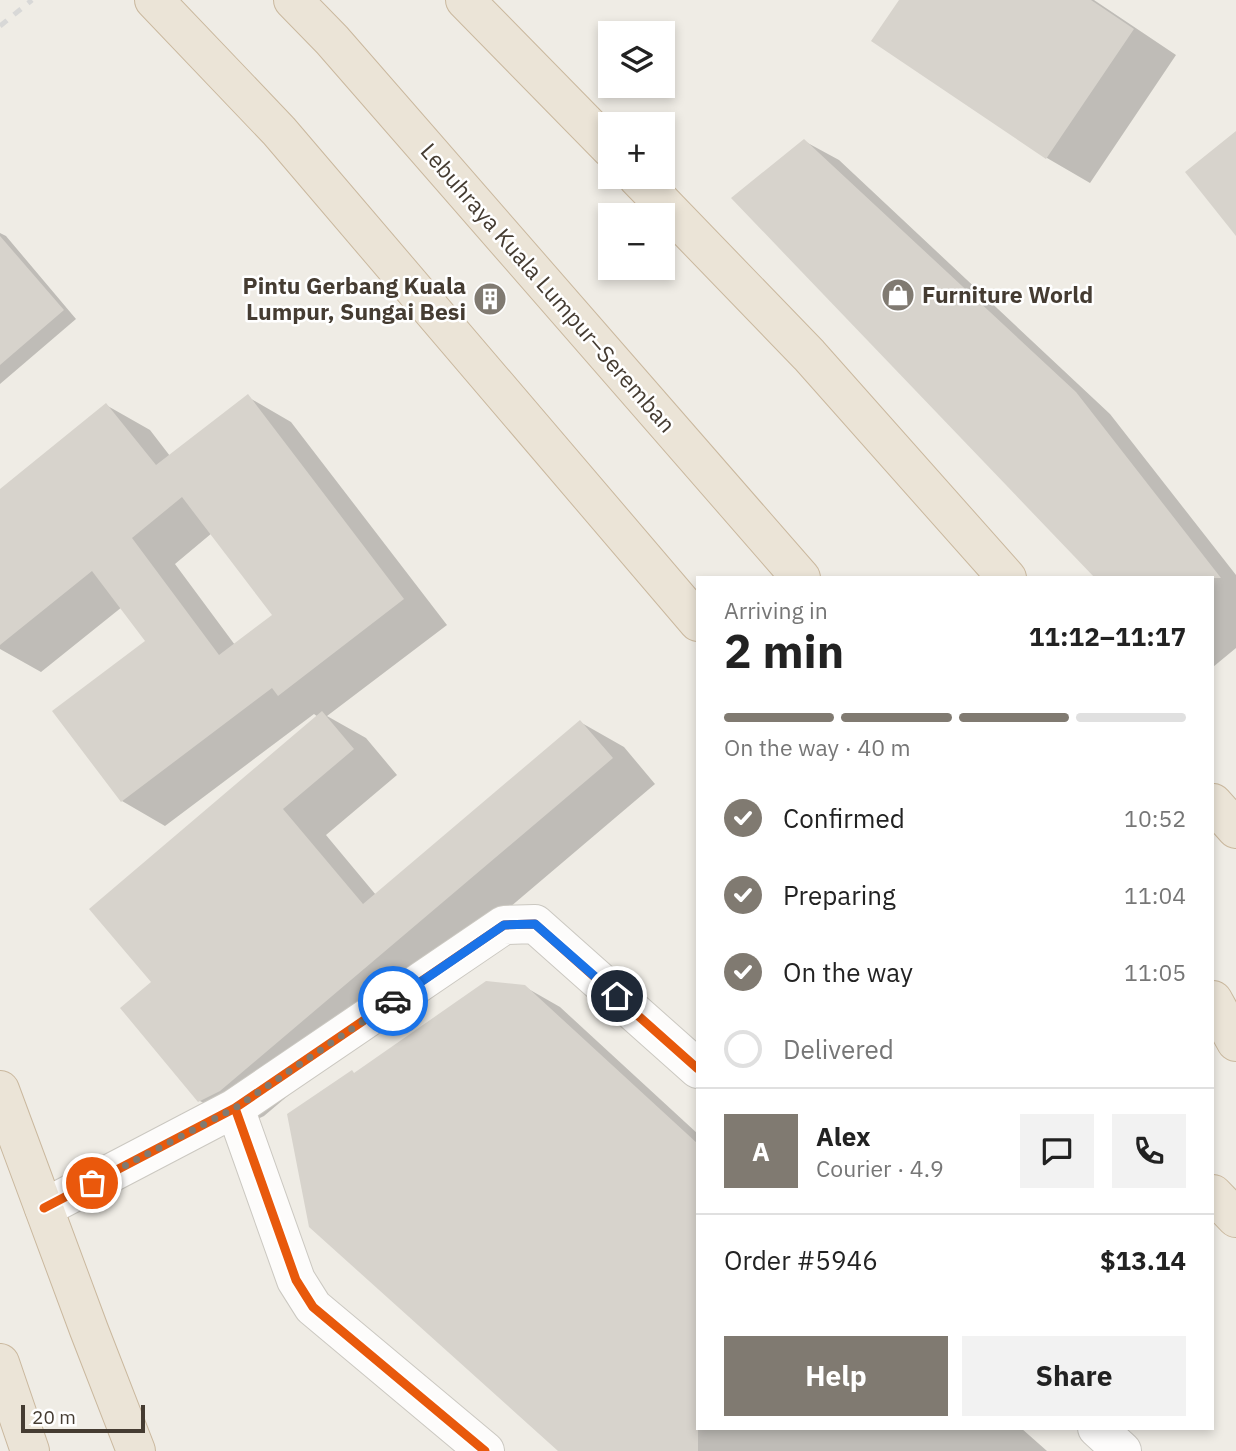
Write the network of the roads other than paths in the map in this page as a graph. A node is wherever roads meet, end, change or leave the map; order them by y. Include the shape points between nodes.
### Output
1 (155, 0) edge
2 (293, 0) edge
3 (465, 0) edge
4 (598, 136) edge
5 (649, 189) edge
6 (799, 576) edge
7 (1005, 576) edge
8 (696, 620) edge
9 (1214, 804) edge
10 (1236, 829) edge
11 (1214, 1002) edge
12 (1214, 1042) edge
13 (1236, 1042) edge
14 (1236, 1065) edge
15 (696, 1067) edge
16 (0, 1090) edge
17 (235, 1108) junction
18 (1214, 1195) edge
19 (44, 1208) junction
20 (1236, 1218) edge
21 (0, 1363) edge
22 (1099, 1430) edge
23 (30, 1451) edge
24 (136, 1451) edge
25 (485, 1451) edge
26 (1122, 1451) edge

1 - 8 highway via 279,131
2 - 6 highway, Lebuhraya Kuala Lumpur–Seremban
3 - 4 highway
5 - 7 highway via 809,355
9 - 10 highway
11 - 13 highway
12 - 14 highway
15 - 17 street via 535,924 504,925
16 - 19 highway
17 - 19 street
17 - 25 street via 296,1280 313,1307
18 - 20 highway
19 - 24 highway
21 - 23 highway
22 - 26 street

